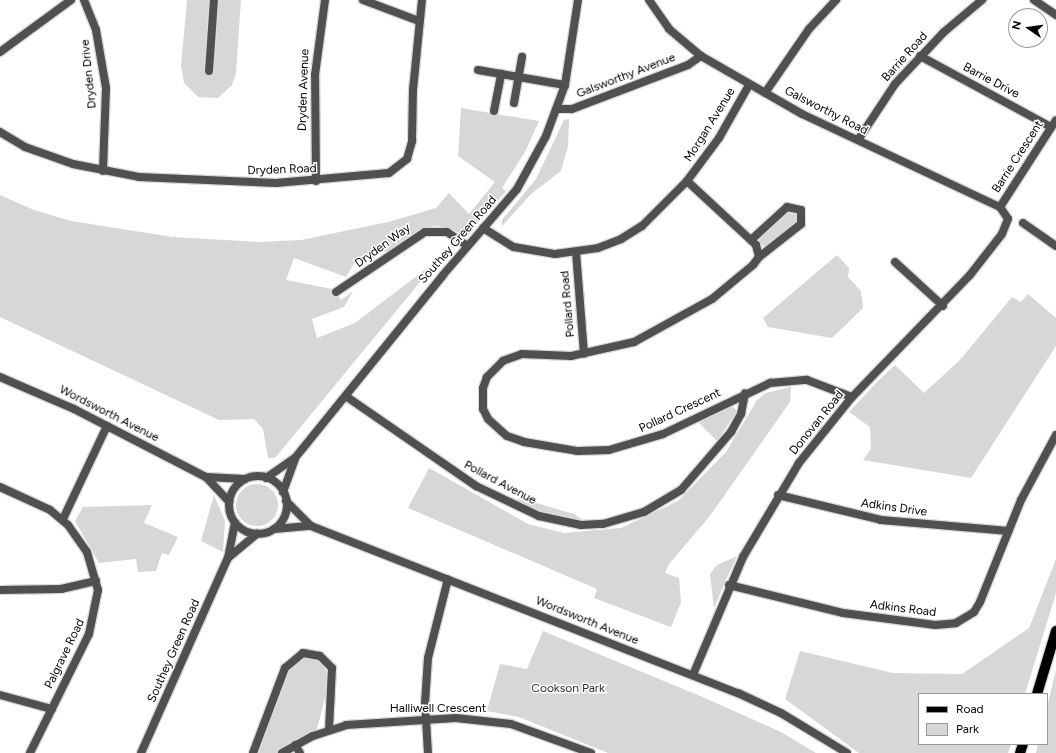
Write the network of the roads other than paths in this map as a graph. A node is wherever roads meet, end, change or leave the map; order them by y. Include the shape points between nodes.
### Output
1 (71, 0) edge
2 (84, 0) edge
3 (214, 0) edge
4 (325, 0) edge
5 (363, 0) edge
6 (422, 0) edge
7 (649, 0) edge
8 (836, 0) edge
9 (982, 0) edge
10 (1034, 0) edge
11 (579, 2) edge
12 (1056, 15) edge
13 (418, 21) junction
14 (0, 52) edge
15 (701, 56) junction
16 (920, 56) junction
17 (522, 57) dead end
18 (478, 70) dead end
19 (209, 71) dead end
20 (501, 74) junction
21 (518, 77) junction
22 (748, 84) junction
23 (565, 85) junction
24 (765, 93) junction
25 (514, 103) dead end
26 (557, 110) junction
27 (494, 111) dead end
28 (1054, 123) edge
29 (0, 132) edge
30 (858, 140) junction
31 (103, 171) junction
32 (316, 181) junction
33 (687, 181) junction
34 (1000, 207) junction
35 (1023, 223) dead end
36 (483, 228) junction
37 (751, 240) junction
38 (468, 246) junction
39 (1056, 246) edge
40 (576, 252) junction
41 (759, 257) junction
42 (895, 262) dead end
43 (336, 292) dead end
44 (942, 306) junction
45 (584, 354) junction
46 (0, 377) edge
47 (745, 393) junction
48 (347, 397) junction
49 (852, 397) junction
50 (108, 426) junction
51 (1056, 435) edge
52 (295, 458) junction
53 (206, 477) junction
54 (266, 478) junction
55 (245, 479) junction
56 (0, 486) edge
57 (283, 492) junction
58 (778, 495) junction
59 (286, 501) junction
60 (229, 502) junction
61 (63, 519) junction
62 (235, 523) junction
63 (311, 526) junction
64 (273, 529) junction
65 (1009, 531) junction
66 (257, 534) junction
67 (228, 558) junction
68 (448, 579) junction
69 (96, 581) junction
70 (729, 585) junction
71 (0, 590) edge
72 (1056, 631) edge
73 (693, 675) junction
74 (1038, 693) edge
75 (0, 695) edge
76 (52, 709) junction
77 (426, 719) junction
78 (329, 730) junction
79 (295, 745) junction
80 (30, 753) edge
81 (141, 753) edge
82 (253, 753) edge
83 (282, 753) edge
84 (300, 753) edge
85 (428, 753) edge
86 (591, 753) edge
87 (847, 753) edge

1 - 14 street
2 - 31 street, Dryden Drive via 96,30 104,76
3 - 19 street
4 - 32 street, Dryden Avenue via 315,75
5 - 13 street
6 - 13 street, Dryden Road
7 - 15 street, Galsworthy Road via 669,29
8 - 24 street via 809,29
9 - 16 street, Barrie Road
10 - 12 street
11 - 23 street, Southey Green Road
13 - 32 street, Dryden Road via 412,140 407,159 389,173
15 - 22 street, Galsworthy Road
15 - 26 street, Galsworthy Avenue via 688,65 587,103
16 - 28 street, Barrie Drive
16 - 30 street, Barrie Road via 872,115
17 - 21 street
18 - 20 street
20 - 21 street
20 - 27 street
21 - 23 street
21 - 25 street
22 - 24 street, Galsworthy Road
22 - 33 street, Morgan Avenue via 719,138
23 - 26 street, Southey Green Road
24 - 30 street, Galsworthy Road
26 - 36 street, Southey Green Road via 517,189
28 - 34 street, Barrie Crescent
29 - 31 street, Dryden Road via 48,156
30 - 34 street, Galsworthy Road
31 - 32 street, Dryden Road via 215,183
33 - 37 street
33 - 40 street, Morgan Avenue via 642,226 621,239
34 - 44 street, Donovan Road via 1008,219 993,247
35 - 39 street
36 - 38 street, Southey Green Road
36 - 40 street, Morgan Avenue via 498,240 533,252
37 - 41 street via 759,250
37 - 41 street, Pollard Crescent via 787,207 801,210 801,224
38 - 43 street, Dryden Way via 447,232 424,232
38 - 48 street, Southey Green Road
40 - 45 street, Pollard Road
41 - 45 street, Pollard Crescent via 712,298 664,328 634,342
42 - 44 street
44 - 49 street, Donovan Road
45 - 47 street, Pollard Crescent via 522,354 503,361 487,377 483,388 483,409 488,419 502,432 524,442 578,451 609,450 663,434
46 - 50 street, Wordsworth Avenue
47 - 48 street, Pollard Avenue via 741,414 731,432 681,490 644,512 602,524 581,525 539,516 476,486
47 - 49 street, Pollard Crescent via 770,383 807,380
48 - 52 street, Southey Green Road
49 - 58 street, Donovan Road
50 - 53 street, Wordsworth Avenue
50 - 61 street
51 - 65 street, Adkins Road
52 - 54 street, Southey Green Road
52 - 57 street, Southey Green Road
53 - 55 street, Wordsworth Avenue
53 - 60 street, Wordsworth Avenue
54 - 55 street
54 - 57 street
55 - 60 street via 238,485
56 - 61 street, Palgrave Road
57 - 59 street
58 - 65 street, Adkins Drive via 881,520
58 - 70 street, Donovan Road
59 - 63 street, Wordsworth Avenue
59 - 64 street via 284,517
60 - 62 street
61 - 69 street, Palgrave Road via 84,547
62 - 66 street
62 - 67 street, Southey Green Road
63 - 64 street, Wordsworth Avenue
63 - 68 street, Wordsworth Avenue
64 - 66 street
65 - 70 street, Adkins Road via 974,612 948,625 843,613
66 - 67 street, Southey Green Road
67 - 81 street, Southey Green Road
68 - 73 street, Wordsworth Avenue
68 - 77 street via 428,658
69 - 71 street via 61,589
69 - 76 street, Palgrave Road via 94,622
70 - 73 street, Donovan Road
72 - 74 main road
73 - 87 street, Wordsworth Avenue via 781,713
75 - 76 street
76 - 80 street, Palgrave Road
77 - 78 street, Halliwell Crescent via 366,722
77 - 85 street
77 - 86 street, Halliwell Crescent via 480,718 511,724
78 - 79 street, Halliwell Crescent
78 - 82 street via 332,668 320,656 303,653 285,668
79 - 83 street, Halliwell Crescent
79 - 84 street

